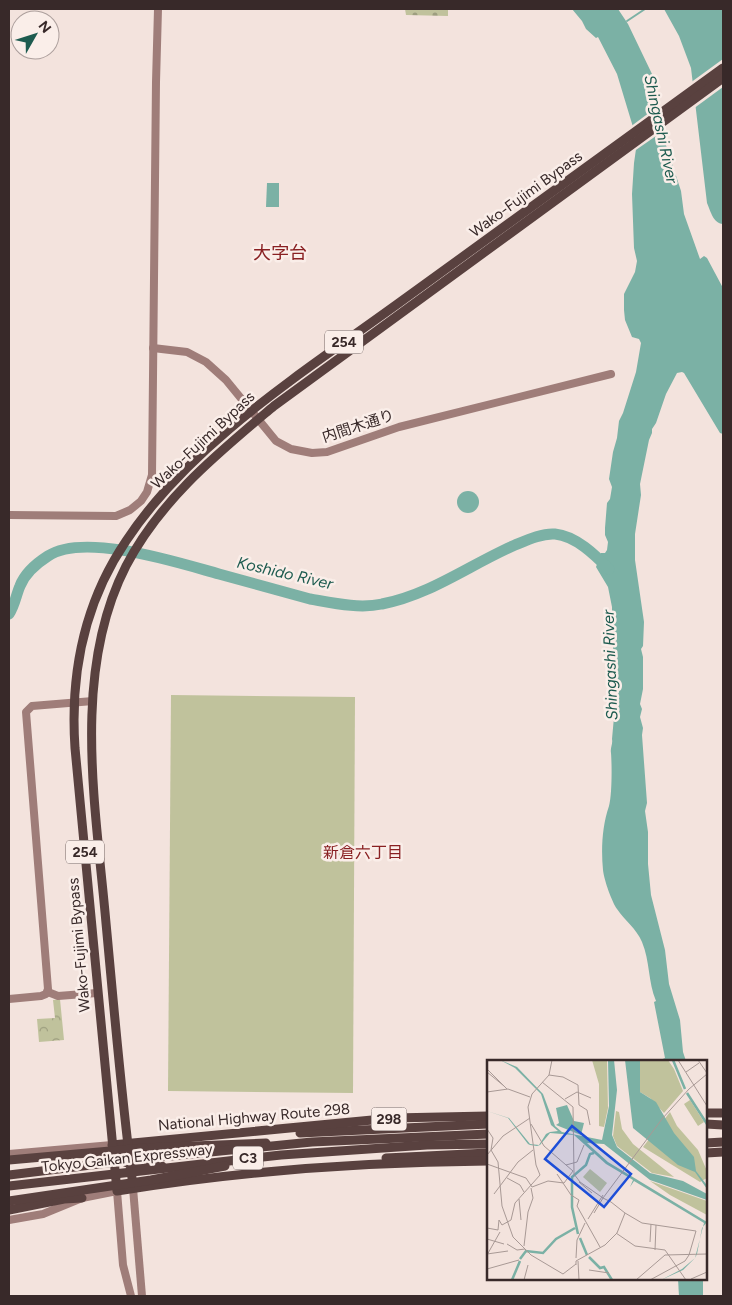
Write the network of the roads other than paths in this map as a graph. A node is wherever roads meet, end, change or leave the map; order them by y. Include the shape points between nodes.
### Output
1 (158, 9) edge
2 (723, 68) edge
3 (723, 78) edge
4 (153, 348) junction
5 (608, 375) dead end
6 (252, 411) junction
7 (258, 419) junction
8 (9, 515) edge
9 (93, 701) junction
10 (74, 703) junction
11 (48, 992) junction
12 (97, 993) junction
13 (9, 999) edge
14 (707, 1113) edge
15 (723, 1113) edge
16 (487, 1116) edge
17 (487, 1124) edge
18 (707, 1124) edge
19 (723, 1126) edge
20 (707, 1128) edge
21 (487, 1134) edge
22 (171, 1139) junction
23 (707, 1139) edge
24 (723, 1140) edge
25 (312, 1142) junction
26 (127, 1143) junction
27 (707, 1143) edge
28 (487, 1144) edge
29 (112, 1145) junction
30 (723, 1152) edge
31 (487, 1153) edge
32 (707, 1153) edge
33 (9, 1154) edge
34 (281, 1155) junction
35 (114, 1157) junction
36 (9, 1160) edge
37 (487, 1161) edge
38 (130, 1164) junction
39 (294, 1169) junction
40 (9, 1175) edge
41 (216, 1177) junction
42 (9, 1186) edge
43 (133, 1188) junction
44 (117, 1191) junction
45 (82, 1198) junction
46 (9, 1201) edge
47 (9, 1210) edge
48 (9, 1220) edge
49 (131, 1296) edge
50 (142, 1296) edge

1 - 4 street
2 - 6 highway, Wako-Fujimi Bypass / 254
3 - 7 highway, Wako-Fujimi Bypass / 254 via 296,388
4 - 6 street, 内間木通り via 187,352 206,362
4 - 8 street via 152,475 141,501 126,512 111,516
5 - 7 street, 内間木通り via 383,431 320,453 298,451 283,445
6 - 7 street, 内間木通り
6 - 10 highway, Wako-Fujimi Bypass / 254 via 176,480 124,543 96,596 85,631
7 - 9 highway, Wako-Fujimi Bypass / 254 via 183,486 138,545 113,596 104,624
9 - 10 street
9 - 26 highway, Wako-Fujimi Bypass / 254 via 95,799
10 - 11 street via 32,706 26,713
10 - 12 highway, Wako-Fujimi Bypass / 254
11 - 12 street via 56,996
11 - 13 street via 41,996
12 - 29 highway, Wako-Fujimi Bypass / 254
14 - 15 highway
16 - 22 highway, National Highway Route 298 / 298 via 393,1118
17 - 22 highway via 182,1141
18 - 19 highway
19 - 20 highway
21 - 25 highway, Tokyo Gaikan Expressway / C3, bridge
22 - 26 highway, National Highway Route 298 / 298
23 - 24 highway
24 - 27 highway
25 - 36 highway, bridge via 144,1148
25 - 40 highway, Tokyo Gaikan Expressway / C3, bridge
26 - 29 highway, National Highway Route 298 / 298
26 - 38 highway, Wako-Fujimi Bypass / 254
28 - 34 highway, Tokyo Gaikan Expressway / C3, bridge
29 - 33 street
29 - 35 highway, Wako-Fujimi Bypass / 254
30 - 32 highway
31 - 39 highway via 331,1162
34 - 42 highway, Tokyo Gaikan Expressway / C3, bridge
34 - 46 highway, bridge via 151,1180
35 - 38 highway
35 - 44 highway, Wako-Fujimi Bypass / 254
37 - 39 highway
38 - 41 highway
38 - 43 highway, Wako-Fujimi Bypass / 254
39 - 41 highway
41 - 43 highway
43 - 44 highway
43 - 50 street
44 - 45 street
44 - 49 street via 124,1265
45 - 47 highway
45 - 48 street via 43,1214

